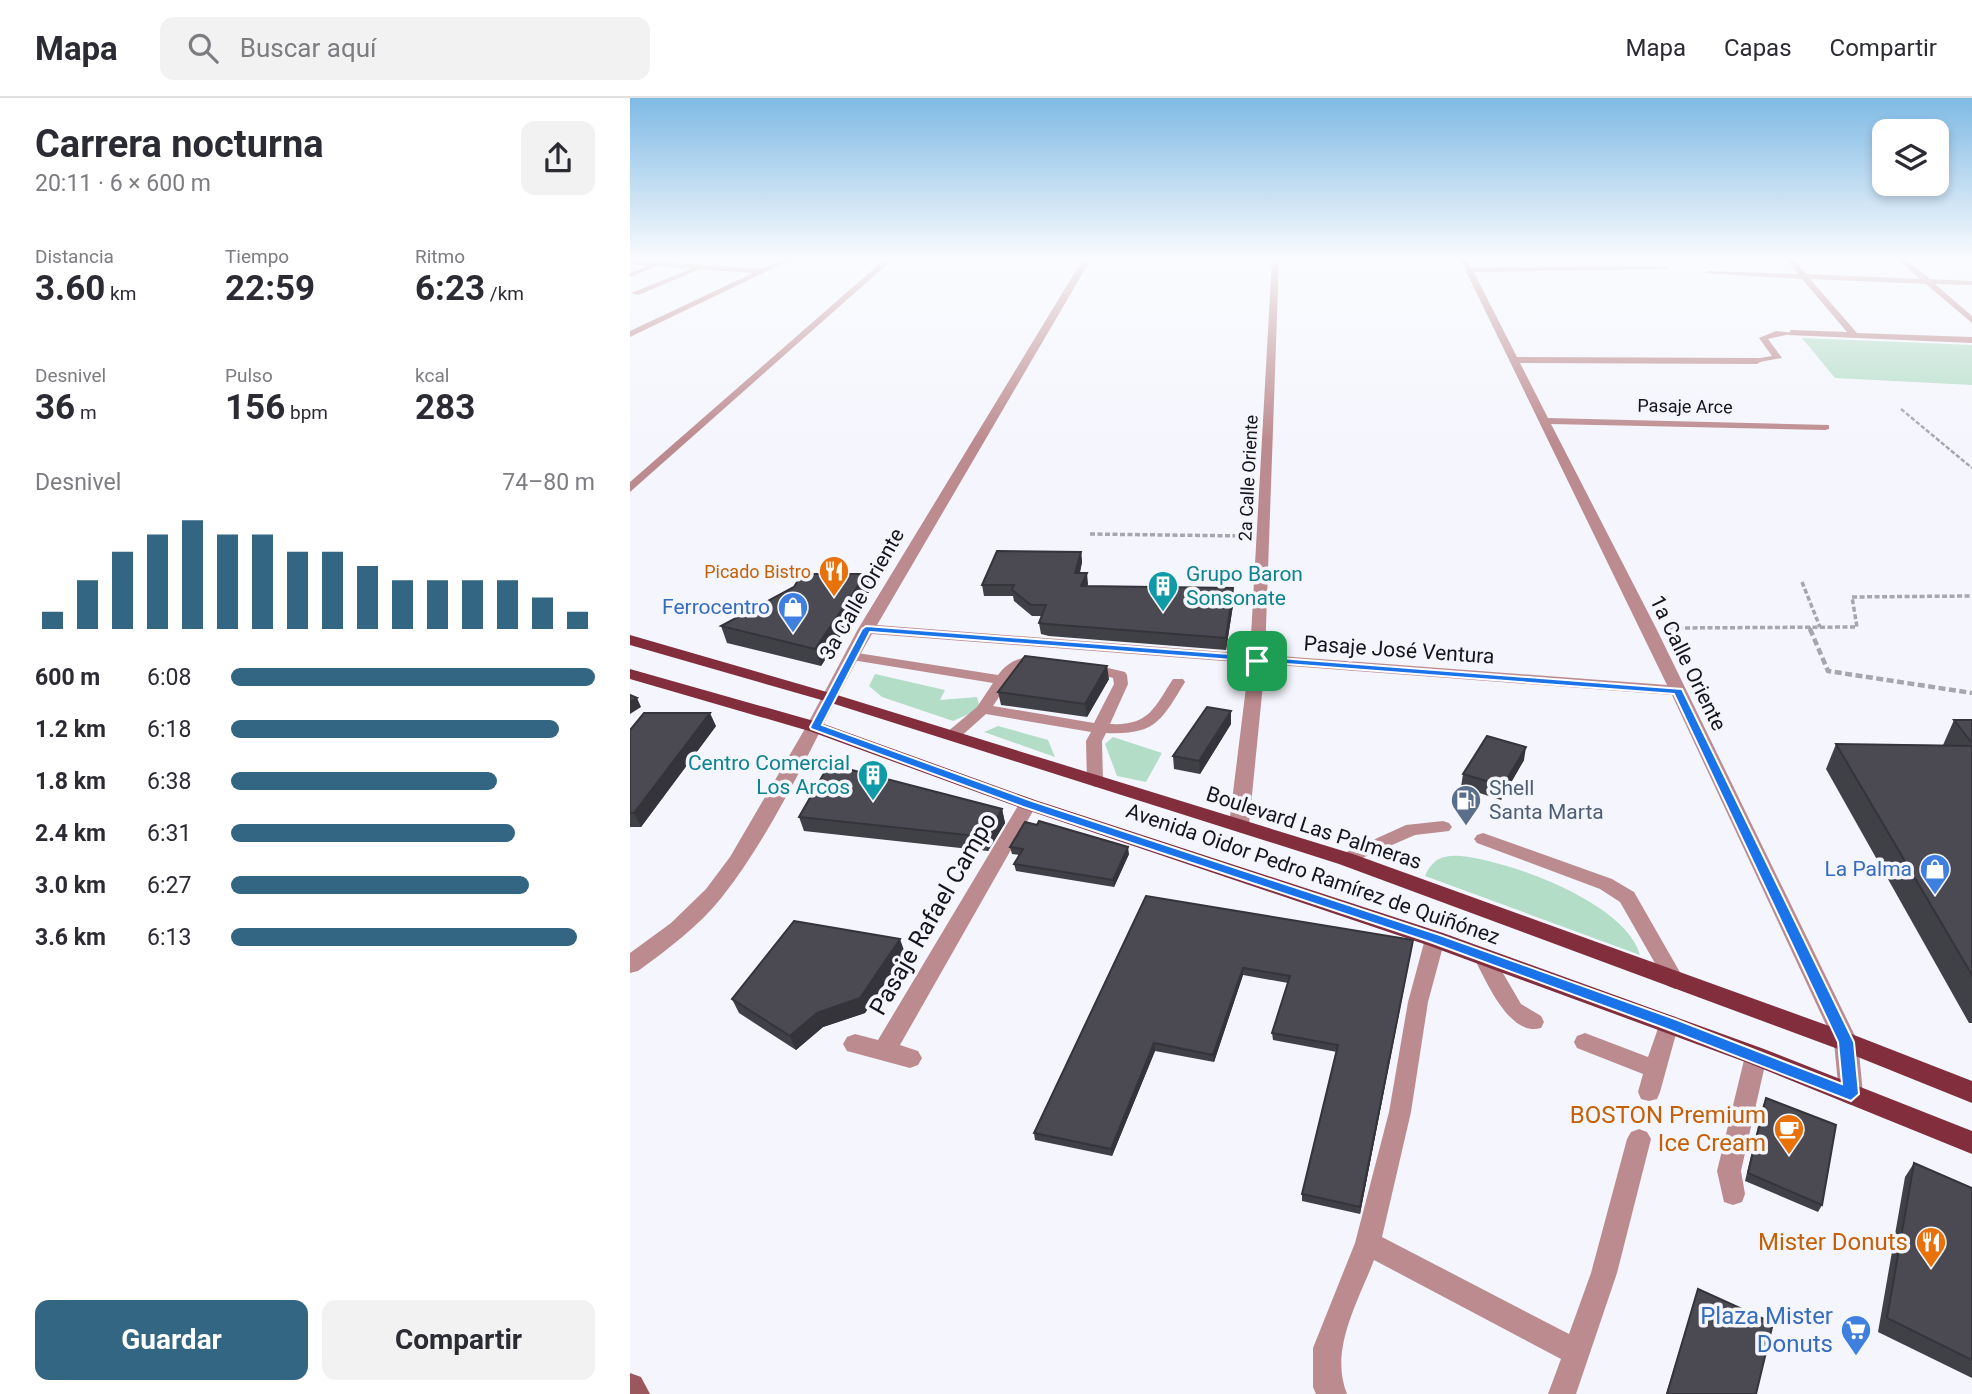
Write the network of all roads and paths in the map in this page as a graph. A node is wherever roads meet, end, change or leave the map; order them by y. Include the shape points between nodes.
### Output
1 (659, 319) edge
2 (821, 319) edge
3 (1051, 319) edge
4 (1272, 319) edge
5 (1494, 319) edge
6 (1840, 319) edge
7 (634, 331) edge
8 (1791, 333) joint
9 (1854, 335) junction
10 (1972, 340) edge
11 (1514, 360) junction
12 (1757, 361) joint
13 (1901, 409) dead end
14 (1546, 421) junction
15 (1825, 427) dead end
16 (1972, 468) edge
17 (630, 488) edge
18 (1090, 534) dead end
19 (1263, 536) junction
20 (1802, 582) dead end
21 (1972, 596) edge
22 (1809, 627) junction
23 (1820, 627) junction
24 (1648, 628) junction
25 (866, 629) junction
26 (630, 640) edge
27 (851, 656) junction
28 (1257, 661) junction
29 (630, 674) edge
30 (1001, 680) junction
31 (1178, 682) dead end
32 (1678, 691) junction
33 (1972, 693) edge
34 (831, 698) junction
35 (983, 709) junction
36 (815, 727) junction
37 (1098, 728) junction
38 (952, 736) junction
39 (1096, 782) junction
40 (1028, 804) junction
41 (1239, 825) junction
42 (1443, 827) dead end
43 (1483, 839) dead end
44 (1346, 859) junction
45 (1435, 939) junction
46 (1483, 956) junction
47 (630, 965) edge
48 (1675, 981) junction
49 (1534, 1022) dead end
50 (1669, 1023) junction
51 (1585, 1042) dead end
52 (1846, 1042) junction
53 (855, 1044) dead end
54 (884, 1051) junction
55 (1756, 1056) junction
56 (910, 1059) dead end
57 (1656, 1069) junction
58 (1649, 1092) dead end
59 (1972, 1092) edge
60 (1851, 1094) junction
61 (1639, 1139) dead end
62 (1972, 1143) edge
63 (1733, 1194) dead end
64 (1368, 1243) junction
65 (1577, 1353) junction
66 (630, 1388) edge
67 (634, 1394) edge
68 (1333, 1394) edge
69 (1562, 1394) edge

1 - 7 street
2 - 17 street
3 - 25 street, 3a Calle Oriente
4 - 19 street, 2a Calle Oriente
5 - 11 street, 1a Calle Oriente
6 - 9 street
8 - 9 street
8 - 12 lane via 1763,338 1778,358
9 - 10 street
11 - 12 street
11 - 14 street, 1a Calle Oriente
13 - 16 path
14 - 15 street, Pasaje Arce
14 - 24 street, 1a Calle Oriente
18 - 19 path
19 - 28 street, 2a Calle Oriente
20 - 23 path
21 - 23 path via 1852,597 1857,627
22 - 23 path
22 - 24 path
22 - 33 path via 1828,671
24 - 32 street, 1a Calle Oriente
25 - 27 street, 3a Calle Oriente
25 - 28 street, Pasaje José Ventura
26 - 34 main road, Boulevard Las Palmeras
27 - 30 lane
27 - 34 street, 3a Calle Oriente
28 - 32 street, Pasaje José Ventura
28 - 41 street, 2a Calle Oriente
29 - 36 main road, Avenida Oidor Pedro Ramírez de Quiñónez
30 - 35 lane
30 - 37 lane via 1020,661 1120,675 1121,684
31 - 37 lane via 1151,721 1136,729
32 - 52 street, 1a Calle Oriente
34 - 36 street, 3a Calle Oriente
34 - 38 main road, Boulevard Las Palmeras
35 - 37 lane
35 - 38 lane
36 - 40 main road, Avenida Oidor Pedro Ramírez de Quiñónez
36 - 47 street, 3a Calle Oriente via 713,894 679,929
37 - 39 lane via 1092,757
38 - 39 main road, Boulevard Las Palmeras
39 - 41 main road, Boulevard Las Palmeras
40 - 45 main road, Avenida Oidor Pedro Ramírez de Quiñónez
40 - 54 street, Pasaje Rafael Campo
41 - 44 main road, Boulevard Las Palmeras
42 - 44 lane via 1412,829
43 - 48 lane via 1606,884 1627,897
44 - 48 main road, Boulevard Las Palmeras
45 - 46 main road, Avenida Oidor Pedro Ramírez de Quiñónez
45 - 64 lane
46 - 49 lane via 1514,1010
46 - 50 main road, Avenida Oidor Pedro Ramírez de Quiñónez
48 - 52 main road, Boulevard Las Palmeras
50 - 55 main road, Avenida Oidor Pedro Ramírez de Quiñónez
50 - 57 lane
51 - 57 lane
52 - 59 main road, Boulevard Las Palmeras
52 - 60 street, 1a Calle Oriente
53 - 54 street
54 - 56 street
55 - 60 main road, Avenida Oidor Pedro Ramírez de Quiñónez
55 - 63 lane via 1729,1171
57 - 58 lane
60 - 62 main road, Avenida Oidor Pedro Ramírez de Quiñónez
61 - 65 lane via 1605,1273
64 - 65 lane
64 - 68 lane via 1327,1348 1327,1387
65 - 69 lane
66 - 67 street

